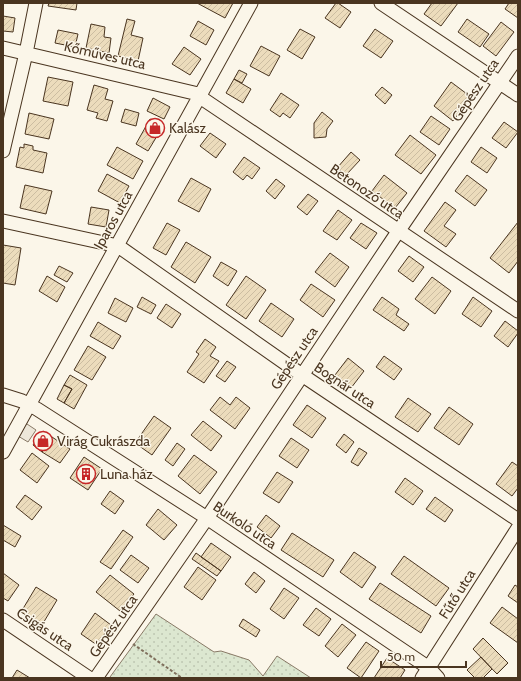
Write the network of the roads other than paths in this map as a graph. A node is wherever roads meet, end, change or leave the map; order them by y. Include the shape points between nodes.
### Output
1 (36, 3) edge
2 (251, 3) edge
3 (381, 3) edge
4 (3, 48) edge
5 (26, 53) junction
6 (518, 56) edge
7 (499, 83) junction
8 (518, 95) edge
9 (199, 96) junction
10 (3, 151) edge
11 (3, 221) edge
12 (398, 231) junction
13 (118, 246) junction
14 (518, 311) edge
15 (302, 375) junction
16 (3, 395) edge
17 (29, 404) junction
18 (3, 452) edge
19 (207, 518) junction
20 (518, 520) edge
21 (518, 528) edge
22 (3, 620) edge
23 (430, 675) edge
24 (89, 678) edge
25 (96, 678) edge

1 - 5 street
2 - 9 street, Iparos utca
3 - 7 street
4 - 5 street, Kőműves utca
5 - 9 street, Kőműves utca via 188,91
5 - 10 street
6 - 7 street, Gépész utca
7 - 8 street
7 - 12 street, Gépész utca
9 - 12 street, Betonozó utca
9 - 13 street, Iparos utca
11 - 13 street
12 - 14 street, Betonozó utca
12 - 15 street, Gépész utca
13 - 15 street, Bognár utca
13 - 17 street, Iparos utca
15 - 19 street, Gépész utca
15 - 20 street, Bognár utca
16 - 17 street, Burkoló utca
17 - 18 street, Iparos utca
17 - 19 street, Burkoló utca
19 - 23 street, Burkoló utca
19 - 25 street, Gépész utca
21 - 23 street, Fűtő utca
22 - 24 street, Csigás utca

